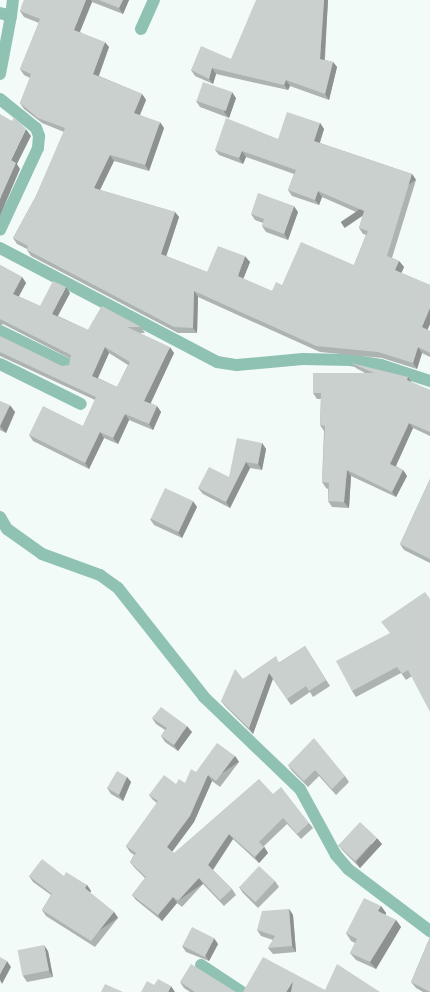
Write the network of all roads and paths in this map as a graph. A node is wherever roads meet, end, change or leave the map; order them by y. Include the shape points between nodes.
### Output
1 (14, 0) edge
2 (154, 0) edge
3 (6, 14) edge
4 (141, 29) dead end
5 (0, 74) edge
6 (0, 99) edge
7 (0, 230) edge
8 (0, 248) edge
9 (0, 331) edge
10 (0, 364) edge
11 (69, 364) edge
12 (430, 381) edge
13 (82, 404) dead end
14 (0, 517) edge
15 (430, 931) edge
16 (201, 965) dead end
17 (242, 992) edge

1 - 3 street
2 - 4 street
3 - 5 street
6 - 7 street via 36,128 38,136 38,148
8 - 12 street via 217,362 237,365 303,359 350,360 382,365
9 - 11 street
10 - 13 street
14 - 15 street via 8,529 42,554 100,575 118,588 204,698 300,789 336,855 348,869
16 - 17 street

